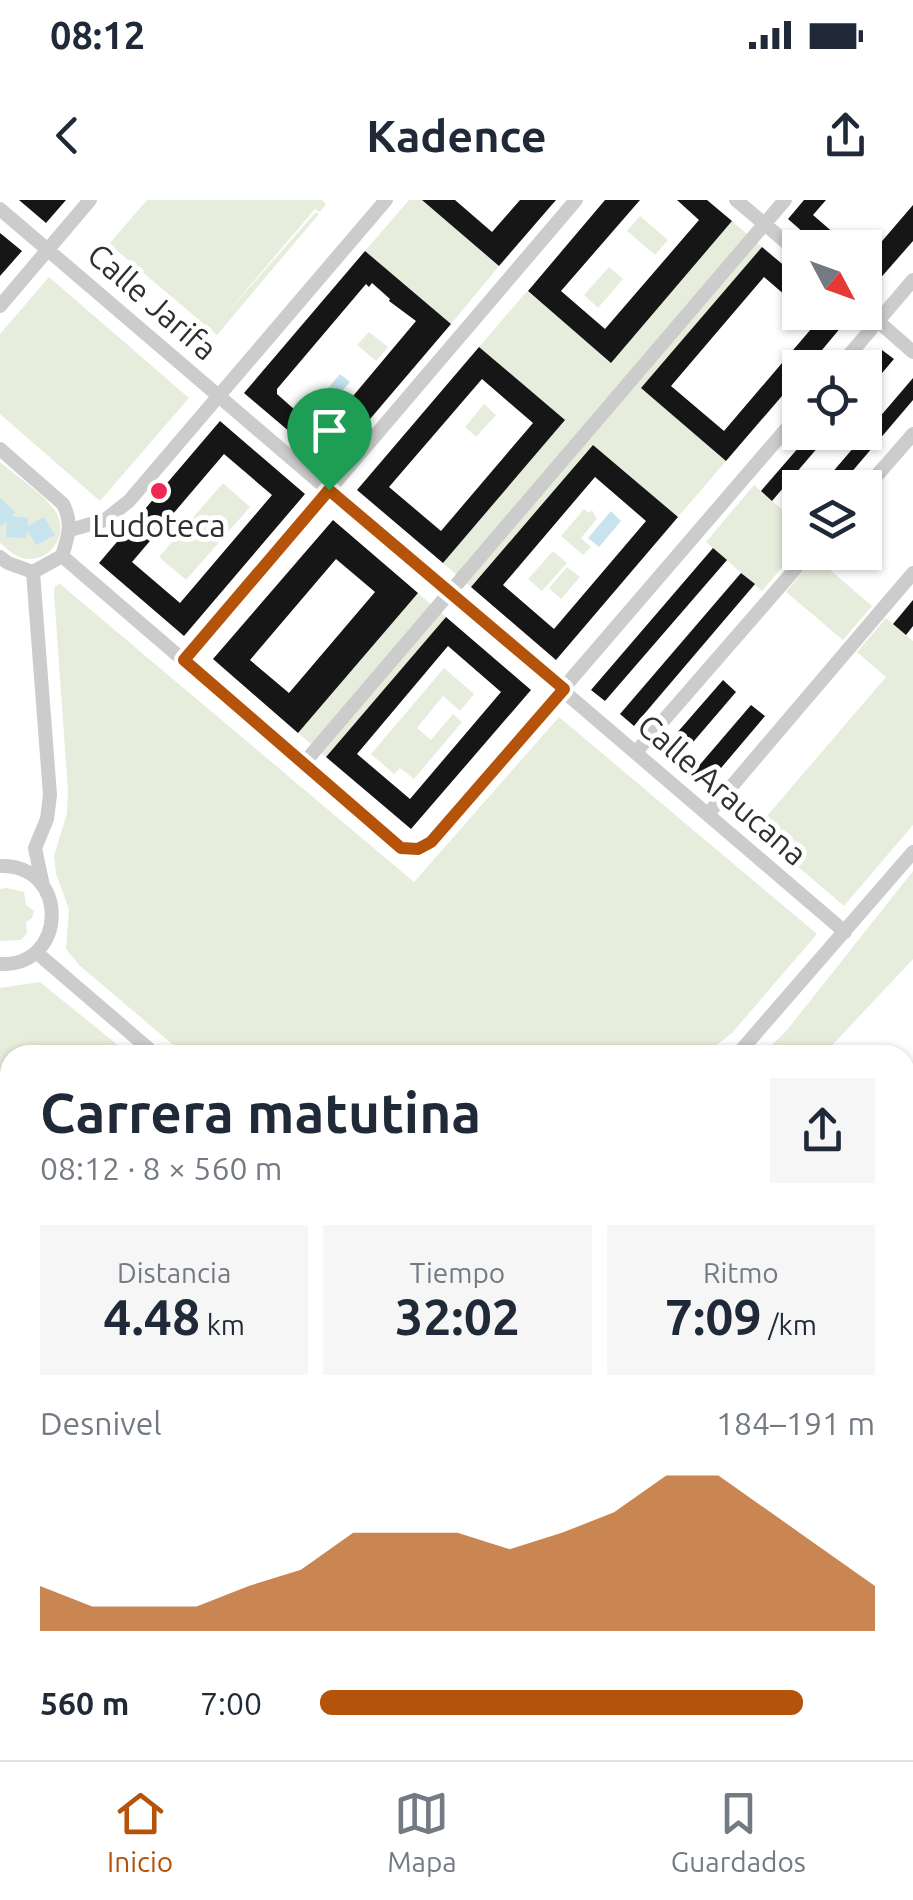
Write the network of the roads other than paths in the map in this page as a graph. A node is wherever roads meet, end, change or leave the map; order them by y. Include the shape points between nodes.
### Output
1 (90, 200) edge
2 (386, 200) edge
3 (576, 200) edge
4 (736, 200) edge
5 (785, 200) edge
6 (0, 208) edge
7 (764, 224) junction
8 (782, 239) edge
9 (48, 249) junction
10 (913, 280) edge
11 (0, 306) edge
12 (882, 317) edge
13 (882, 325) edge
14 (871, 330) edge
15 (854, 350) edge
16 (913, 352) edge
17 (219, 396) junction
18 (782, 433) edge
19 (913, 434) edge
20 (0, 449) edge
21 (882, 470) edge
22 (329, 490) junction
23 (70, 530) junction
24 (62, 556) junction
25 (0, 557) edge
26 (794, 570) edge
27 (33, 572) junction
28 (913, 574) edge
29 (450, 593) junction
30 (184, 660) junction
31 (564, 689) junction
32 (636, 752) junction
33 (304, 763) junction
34 (708, 814) junction
35 (35, 848) junction
36 (913, 852) edge
37 (4, 866) edge
38 (44, 886) junction
39 (845, 932) junction
40 (36, 952) junction
41 (0, 964) edge
42 (144, 1045) edge
43 (746, 1045) edge

1 - 9 street
2 - 17 street
3 - 22 street
4 - 7 street
5 - 7 street
6 - 9 street, Calle Jarifa
7 - 8 street
7 - 29 street
9 - 11 street
9 - 17 street, Calle Jarifa
10 - 12 street
13 - 16 street
14 - 15 street
17 - 22 street, Calle Jarifa
17 - 23 street via 117,514
18 - 31 street
19 - 21 street
20 - 23 street via 63,504
22 - 29 street, Calle Jarifa
22 - 30 street
23 - 24 street
24 - 27 street
24 - 30 street
25 - 27 street
26 - 32 street
27 - 35 street via 50,795
28 - 34 street
29 - 31 street, Calle Araucana
29 - 33 street
30 - 33 street
31 - 32 street, Calle Araucana
31 - 33 street via 418,849 401,848
32 - 34 street, Calle Araucana
34 - 39 street, Calle Araucana
35 - 37 street
35 - 38 street
36 - 39 street
37 - 38 street via 28,872
38 - 40 street via 53,913
39 - 43 street
40 - 41 street
40 - 42 street

